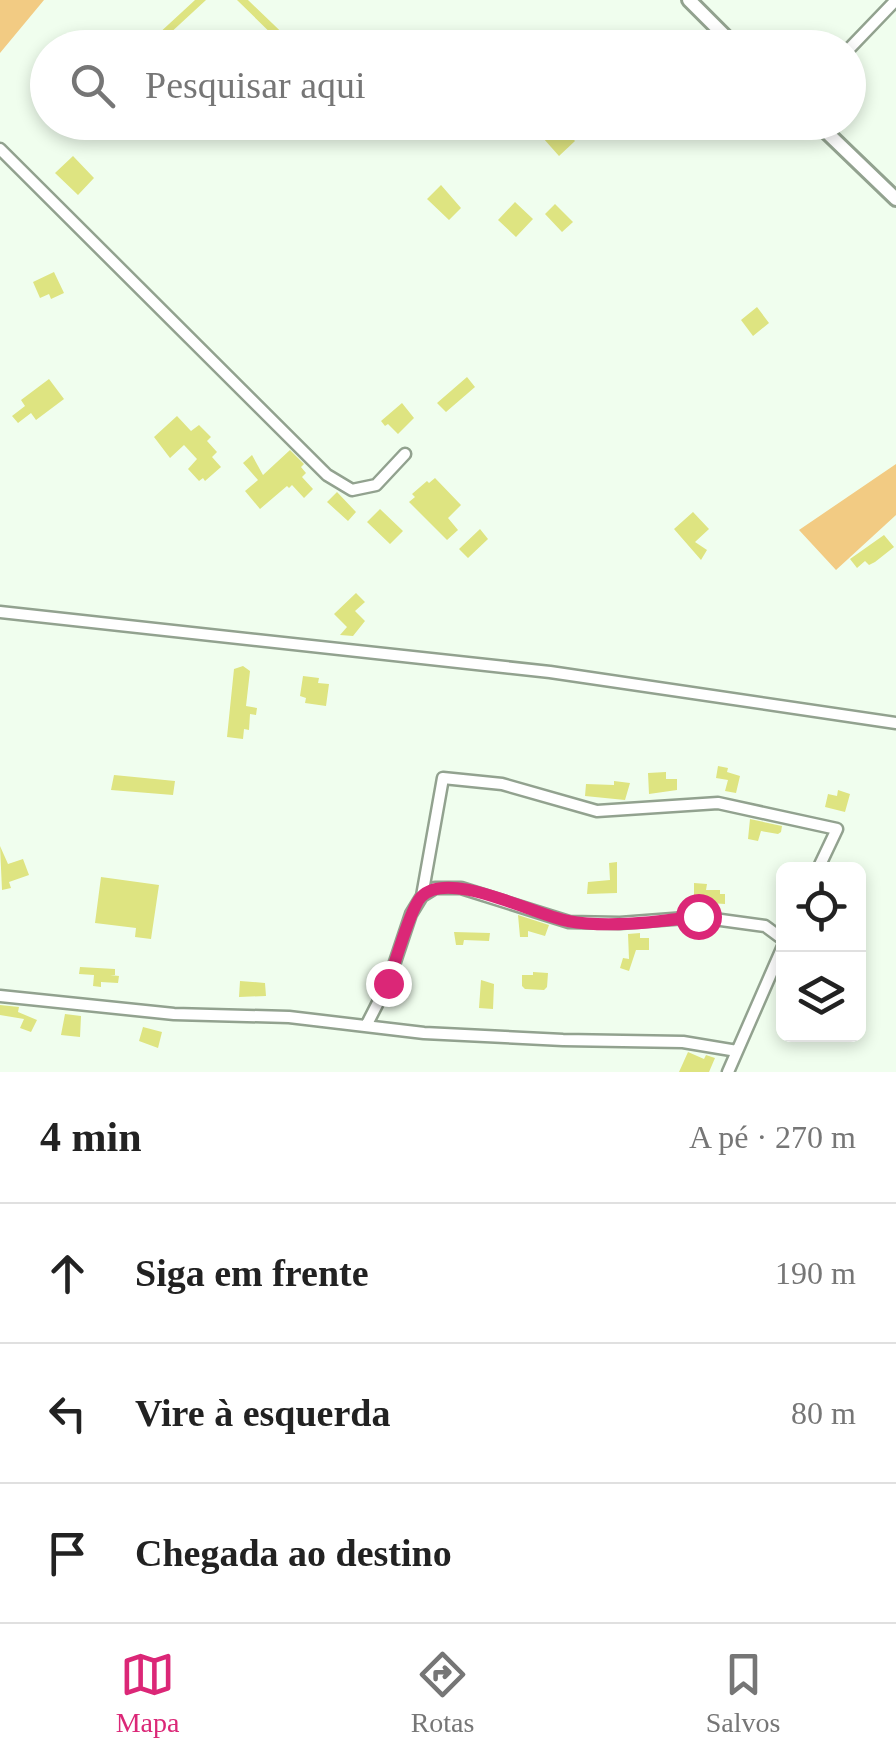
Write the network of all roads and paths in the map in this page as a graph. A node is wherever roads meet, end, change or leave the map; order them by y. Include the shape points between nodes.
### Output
1 (688, 0) edge
2 (896, 0) edge
3 (718, 30) edge
4 (866, 31) edge
5 (835, 140) edge
6 (0, 149) edge
7 (896, 199) edge
8 (405, 454) dead end
9 (0, 612) edge
10 (896, 723) edge
11 (822, 862) edge
12 (422, 896) junction
13 (776, 935) edge
14 (780, 952) edge
15 (0, 996) edge
16 (366, 1026) junction
17 (737, 1050) junction
18 (728, 1072) edge

1 - 3 street
2 - 4 street
5 - 7 street
6 - 8 street via 327,475 352,490 376,485
9 - 10 street via 550,672
11 - 12 street via 836,829 718,803 597,811 502,784 443,778
12 - 13 street via 435,888 462,888 569,922 698,916 765,926
12 - 16 street
14 - 17 street
15 - 16 street
16 - 17 street
17 - 18 street

